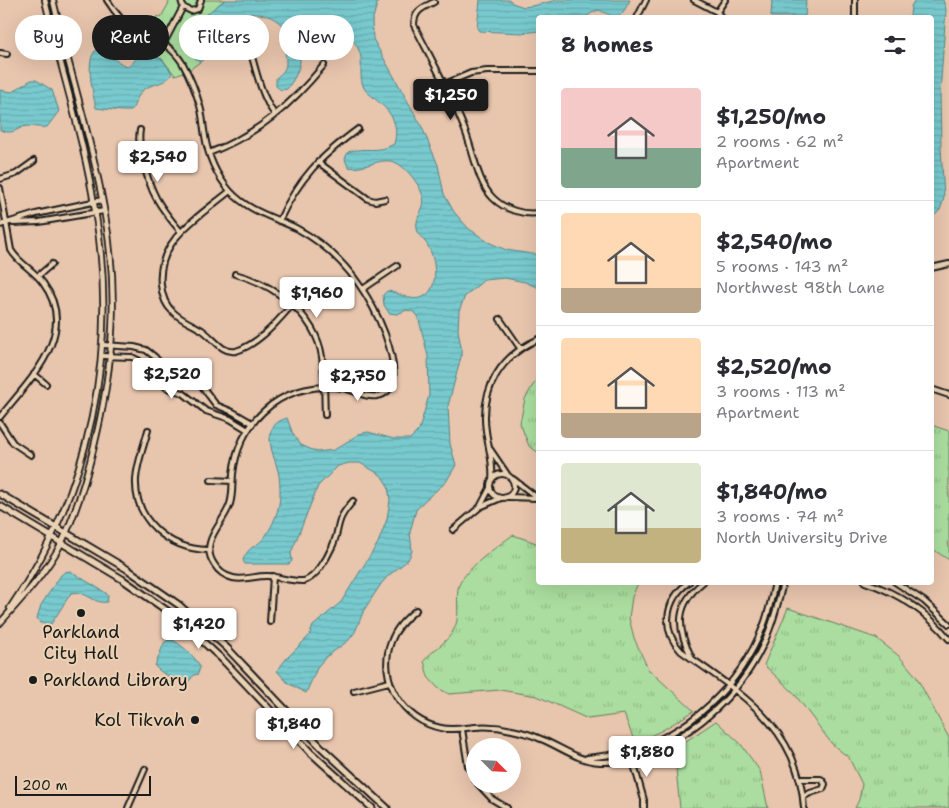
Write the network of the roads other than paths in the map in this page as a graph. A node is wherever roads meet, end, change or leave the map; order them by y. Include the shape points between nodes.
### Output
1 (45, 0) edge
2 (53, 0) edge
3 (107, 0) edge
4 (181, 0) edge
5 (201, 0) edge
6 (646, 0) edge
7 (694, 0) edge
8 (725, 0) edge
9 (855, 0) edge
10 (434, 2) dead end
11 (183, 8) junction
12 (717, 12) junction
13 (118, 15) edge
14 (638, 15) edge
15 (720, 15) edge
16 (856, 15) edge
17 (169, 34) edge
18 (169, 49) edge
19 (0, 53) edge
20 (7, 54) dead end
21 (253, 60) edge
22 (324, 65) dead end
23 (536, 71) edge
24 (445, 84) junction
25 (276, 115) junction
26 (140, 130) dead end
27 (358, 130) dead end
28 (209, 152) junction
29 (34, 161) dead end
30 (318, 162) junction
31 (0, 179) edge
32 (0, 188) edge
33 (230, 192) junction
34 (385, 199) dead end
35 (102, 200) junction
36 (94, 202) junction
37 (104, 211) junction
38 (96, 212) junction
39 (536, 213) edge
40 (279, 221) junction
41 (5, 223) junction
42 (0, 225) edge
43 (181, 232) junction
44 (52, 264) dead end
45 (949, 264) edge
46 (397, 266) dead end
47 (934, 267) edge
48 (236, 274) dead end
49 (38, 276) junction
50 (363, 289) junction
51 (292, 305) junction
52 (500, 319) dead end
53 (536, 340) edge
54 (103, 345) junction
55 (112, 346) junction
56 (520, 348) junction
57 (102, 356) junction
58 (111, 356) junction
59 (34, 374) junction
60 (46, 384) dead end
61 (324, 387) junction
62 (934, 390) edge
63 (949, 395) edge
64 (324, 415) dead end
65 (0, 417) edge
66 (0, 423) edge
67 (252, 423) junction
68 (148, 430) dead end
69 (248, 430) junction
70 (489, 447) junction
71 (31, 455) dead end
72 (508, 475) junction
73 (513, 479) junction
74 (212, 480) dead end
75 (492, 480) junction
76 (232, 481) junction
77 (490, 488) junction
78 (0, 494) edge
79 (536, 497) edge
80 (501, 498) junction
81 (508, 498) junction
82 (536, 499) edge
83 (353, 501) dead end
84 (0, 506) edge
85 (480, 507) junction
86 (56, 527) junction
87 (453, 530) dead end
88 (66, 533) junction
89 (52, 538) junction
90 (61, 543) junction
91 (208, 550) junction
92 (273, 576) junction
93 (686, 585) edge
94 (700, 585) edge
95 (774, 585) edge
96 (782, 585) edge
97 (872, 585) edge
98 (900, 585) edge
99 (416, 610) dead end
100 (270, 622) dead end
101 (0, 623) edge
102 (949, 624) edge
103 (949, 639) edge
104 (692, 658) junction
105 (389, 682) junction
106 (728, 685) junction
107 (734, 690) junction
108 (354, 691) dead end
109 (462, 729) junction
110 (630, 751) junction
111 (466, 754) edge
112 (584, 758) junction
113 (632, 758) junction
114 (146, 769) dead end
115 (801, 779) junction
116 (486, 793) edge
117 (804, 798) junction
118 (128, 808) edge
119 (372, 808) edge
120 (387, 808) edge
121 (507, 808) edge
122 (644, 808) edge
123 (804, 808) edge

1 - 36 street
2 - 35 street
3 - 13 street
4 - 11 street
5 - 11 street via 196,10
6 - 14 street
7 - 12 street
8 - 12 street
9 - 16 street
10 - 24 street via 418,10 414,25
11 - 17 street
12 - 15 street
18 - 28 street via 182,63 196,93
19 - 20 street
21 - 25 street via 268,105
22 - 25 street
23 - 24 street via 471,73
24 - 39 street via 492,198 510,210
25 - 28 street via 243,137
26 - 43 street via 138,140 150,188
27 - 30 street
28 - 33 street via 214,167
29 - 31 street via 16,174
30 - 34 street via 368,199
30 - 40 street via 298,185
32 - 41 street
33 - 40 street via 260,214
33 - 43 street
35 - 36 street
35 - 37 street
36 - 38 street
36 - 41 street
37 - 38 street
37 - 55 street via 112,277
38 - 41 street via 38,222
38 - 54 street via 103,277
40 - 50 street via 334,255
41 - 42 street
41 - 49 street via 15,258
43 - 51 street via 165,254 162,267 160,279 165,303 181,319 203,330 222,348 228,351 240,349 260,337
44 - 49 street
45 - 47 street
46 - 50 street
48 - 51 street via 264,284
49 - 59 street via 50,294 56,320 55,337
50 - 61 street via 389,345 393,367 390,387 381,396
51 - 61 street via 312,329 319,345
52 - 56 street
53 - 56 street
54 - 55 street
54 - 57 street
55 - 58 street
55 - 67 street via 146,350 167,371 191,378 201,385 216,405
56 - 70 street via 501,367 488,391 484,418
57 - 58 street
57 - 86 street via 80,466
58 - 69 street via 138,360 167,388 183,393 206,411 224,416
58 - 88 street via 89,468
59 - 60 street
59 - 65 street
61 - 64 street
61 - 67 street via 296,391 283,397
62 - 63 street
66 - 71 street via 13,443
67 - 69 street
68 - 91 street via 136,479 142,509 163,537 183,547
69 - 76 street via 238,451
70 - 72 street
70 - 75 street
72 - 73 street
72 - 75 street via 500,474
73 - 79 street
73 - 81 street via 514,489
74 - 76 street
75 - 77 street
76 - 91 street via 230,502
77 - 80 street
77 - 85 street
78 - 86 main road
80 - 81 street
80 - 85 street
81 - 82 street
83 - 92 street via 341,518 332,548 311,578 298,581
84 - 89 main road
85 - 87 street
86 - 88 main road
86 - 89 street
88 - 90 street
88 - 120 main road via 180,605 227,648 322,748
89 - 90 main road
89 - 101 street
90 - 101 street via 46,568
90 - 119 main road via 133,586 182,622 226,663 310,752
91 - 92 street via 216,567 228,577
92 - 100 street
93 - 104 street via 672,602 667,616 676,646
94 - 104 street via 687,599 680,618 681,635
95 - 106 street via 756,644
96 - 107 street via 762,648
97 - 103 street via 904,599
98 - 102 street via 924,601
99 - 105 street via 401,623 391,641 387,662
104 - 106 street
105 - 108 street
105 - 109 street via 404,708 416,718 439,728
106 - 107 street
106 - 110 street via 713,702 676,730
107 - 113 street via 679,738
107 - 115 street via 755,706 777,730
109 - 111 street
109 - 112 street via 489,726 507,729 542,739
110 - 112 street
110 - 113 street
112 - 113 street via 598,762
113 - 122 street
114 - 118 street
115 - 117 street
115 - 117 street via 821,779 825,784 823,789
116 - 121 street
117 - 123 street

